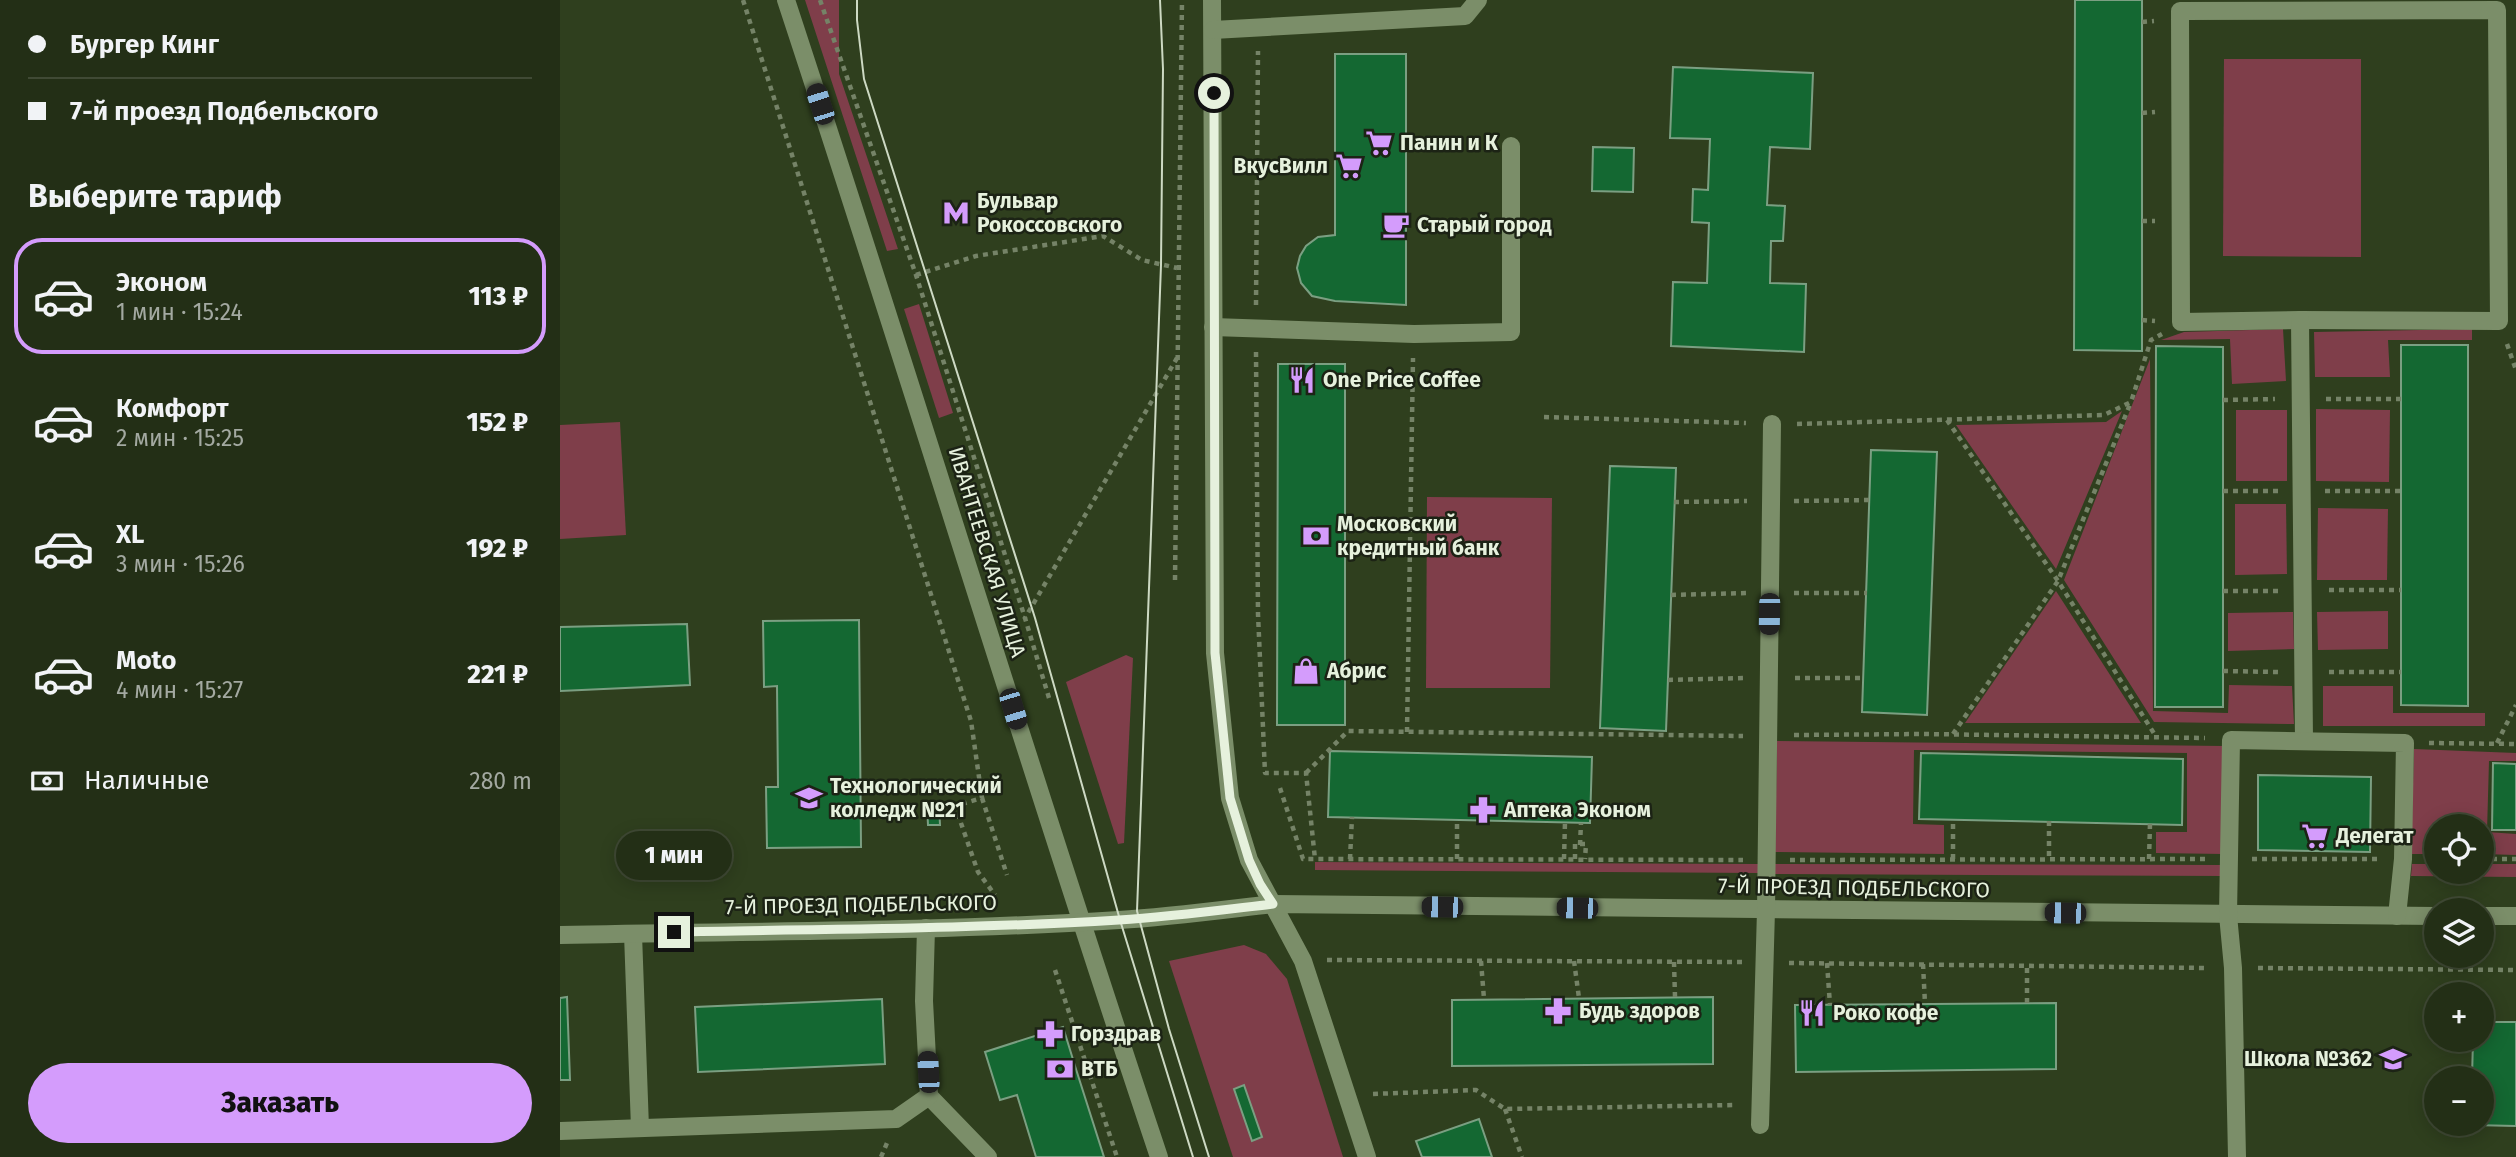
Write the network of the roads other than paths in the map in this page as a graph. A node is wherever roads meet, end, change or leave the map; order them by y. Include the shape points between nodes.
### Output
1 (786, 0) edge
2 (1212, 0) edge
3 (1478, 0) edge
4 (2326, 5) edge
5 (1213, 30) junction
6 (1511, 146) dead end
7 (2300, 320) junction
8 (1213, 327) junction
9 (1772, 424) road end
10 (2304, 740) junction
11 (1273, 904) junction
12 (1766, 910) junction
13 (2228, 915) junction
14 (2397, 916) junction
15 (2424, 916) edge
16 (2494, 916) edge
17 (2516, 916) edge
18 (1080, 922) junction
19 (926, 928) junction
20 (633, 934) junction
21 (560, 935) edge
22 (929, 1096) junction
23 (1760, 1125) dead end
24 (640, 1128) junction
25 (560, 1131) edge
26 (988, 1157) edge
27 (1158, 1157) edge
28 (1367, 1157) edge
29 (2237, 1157) edge

1 - 18 street, ИВАНТЕЕВСКАЯ УЛИЦА
2 - 5 street
3 - 5 street via 1465,16
4 - 7 street via 2179,10 2181,322
4 - 7 street via 2497,10 2499,321
5 - 8 street
6 - 8 street via 1511,332 1414,334
7 - 10 street
8 - 11 street via 1215,653 1230,798 1249,860
9 - 12 street
10 - 13 street via 2231,740
10 - 14 street via 2405,743
11 - 12 street, 7-Й ПРОЕЗД ПОДБЕЛЬСКОГО
11 - 18 street, 7-Й ПРОЕЗД ПОДБЕЛЬСКОГО
11 - 28 street via 1303,961
12 - 13 street, 7-Й ПРОЕЗД ПОДБЕЛЬСКОГО
12 - 23 street
13 - 14 street, 7-Й ПРОЕЗД ПОДБЕЛЬСКОГО
13 - 29 street
14 - 15 street, 7-Й ПРОЕЗД ПОДБЕЛЬСКОГО
16 - 17 street
18 - 19 street, 7-Й ПРОЕЗД ПОДБЕЛЬСКОГО
18 - 27 street, ИВАНТЕЕВСКАЯ УЛИЦА
19 - 20 street, 7-Й ПРОЕЗД ПОДБЕЛЬСКОГО
19 - 22 street
20 - 21 street, 7-Й ПРОЕЗД ПОДБЕЛЬСКОГО
20 - 24 street
22 - 24 street via 896,1119
22 - 26 street
24 - 25 street

